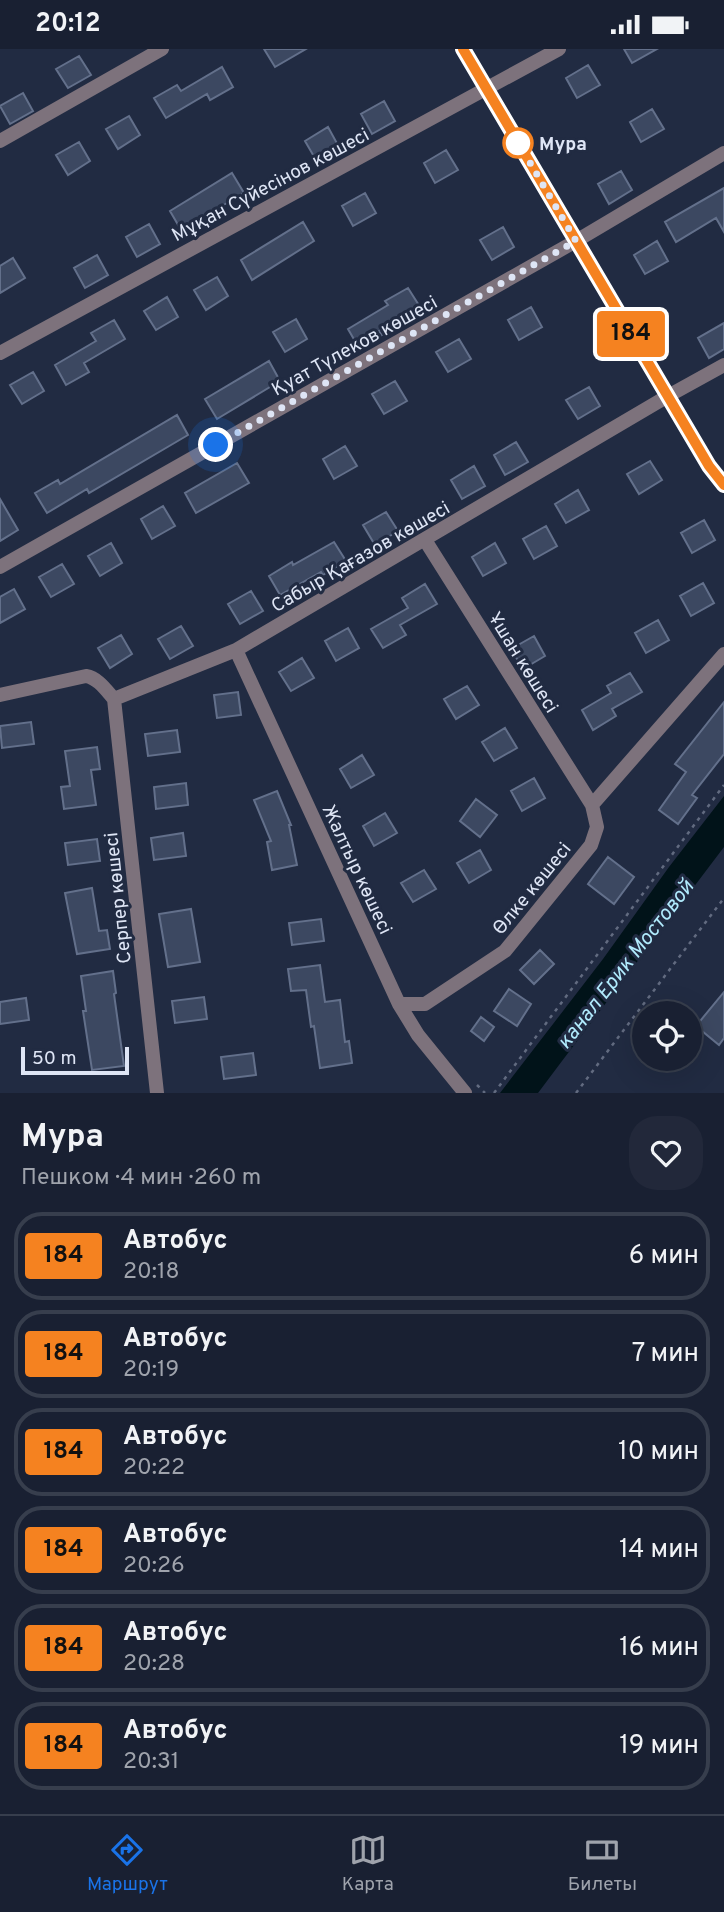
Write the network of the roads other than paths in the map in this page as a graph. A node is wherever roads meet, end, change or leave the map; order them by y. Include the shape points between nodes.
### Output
1 (162, 49) edge
2 (463, 49) edge
3 (559, 49) edge
4 (486, 89) junction
5 (0, 141) edge
6 (724, 153) edge
7 (576, 241) junction
8 (0, 353) edge
9 (724, 365) edge
10 (668, 396) junction
11 (724, 485) edge
12 (425, 540) junction
13 (0, 567) edge
14 (236, 650) junction
15 (724, 654) edge
16 (0, 695) edge
17 (114, 699) junction
18 (592, 805) junction
19 (399, 1004) junction
20 (157, 1093) edge
21 (465, 1093) edge

1 - 5 street
2 - 4 main road
3 - 4 street, Мұқан Сүйесінов көшесі
4 - 7 main road
4 - 8 street, Мұқан Сүйесінов көшесі
6 - 7 street, Қуат Түлеков көшесі
7 - 10 main road
7 - 13 street, Қуат Түлеков көшесі
9 - 10 street, Сабыр Қағазов көшесі
10 - 11 main road
10 - 12 street, Сабыр Қағазов көшесі
12 - 14 street, Сабыр Қағазов көшесі
12 - 18 street, Ұшан көшесі
14 - 17 street, Сабыр Қағазов көшесі
14 - 19 street, Жалтыр көшесі
15 - 18 street
16 - 17 street via 86,676 99,681
17 - 20 street, Серпер көшесі
18 - 19 street, Өлке көшесі via 597,827 591,845 505,951 425,1004
19 - 21 street, Жалтыр көшесі

